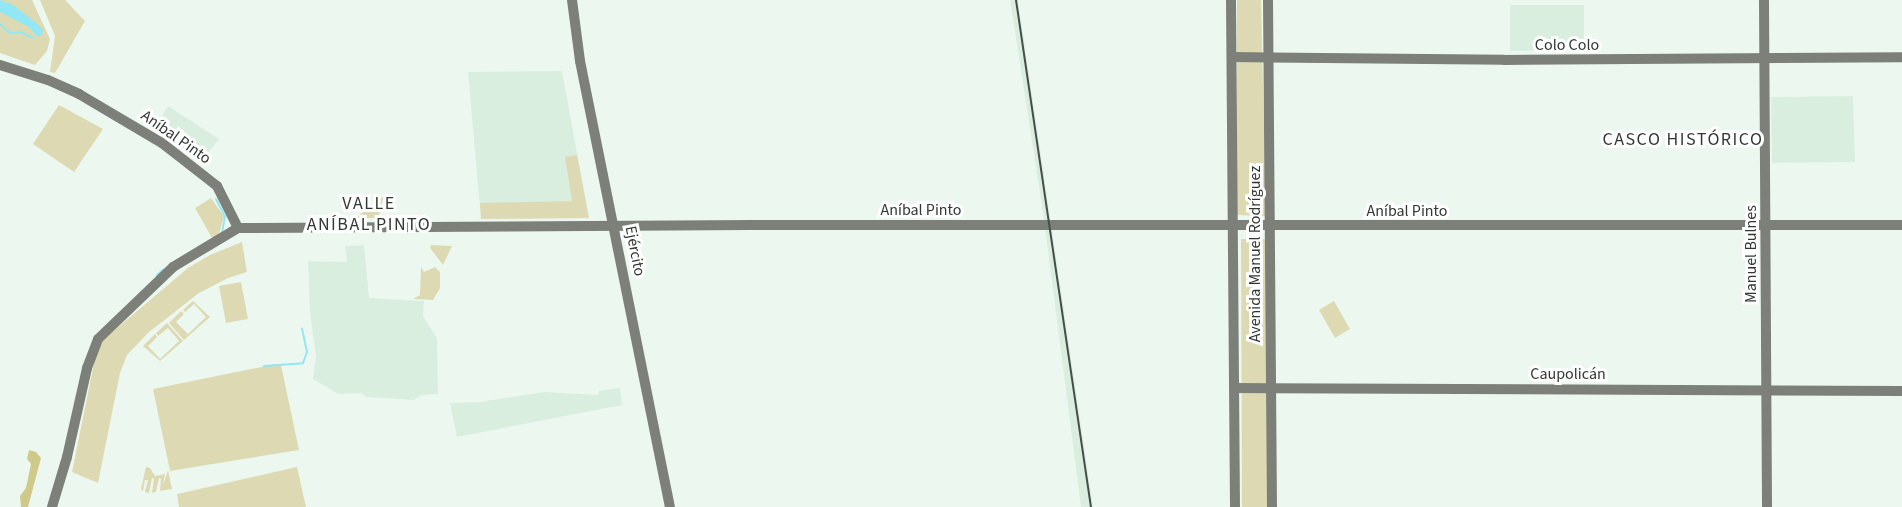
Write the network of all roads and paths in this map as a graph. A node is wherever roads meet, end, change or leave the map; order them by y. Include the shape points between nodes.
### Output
1 (572, 0) edge
2 (1232, 0) edge
3 (1268, 0) edge
4 (1764, 0) edge
5 (1232, 57) junction
6 (1268, 57) junction
7 (1902, 57) edge
8 (1765, 58) junction
9 (0, 65) edge
10 (1902, 225) edge
11 (615, 226) junction
12 (1233, 226) junction
13 (1270, 226) junction
14 (1766, 226) junction
15 (238, 228) junction
16 (1234, 388) junction
17 (1271, 388) junction
18 (1767, 390) junction
19 (1902, 391) edge
20 (52, 507) edge
21 (670, 507) edge
22 (1235, 507) edge
23 (1272, 507) edge
24 (1767, 507) edge

1 - 11 street, Ejército via 580,61
2 - 5 street, Avenida Manuel Rodríguez
3 - 6 street, Avenida Manuel Rodríguez
4 - 8 street, Manuel Bulnes
5 - 6 street, Colo Colo
5 - 12 street, Avenida Manuel Rodríguez
6 - 8 street, Colo Colo
6 - 13 street, Avenida Manuel Rodríguez
7 - 8 street, Colo Colo
8 - 14 street, Manuel Bulnes
9 - 15 street, Aníbal Pinto via 79,94 172,150 217,186
10 - 14 street, Aníbal Pinto
11 - 12 street, Aníbal Pinto
11 - 15 street, Aníbal Pinto
11 - 21 street, Ejército
12 - 13 street, Aníbal Pinto
12 - 16 street, Avenida Manuel Rodríguez
13 - 14 street, Aníbal Pinto
13 - 17 street, Avenida Manuel Rodríguez
14 - 18 street, Manuel Bulnes
15 - 20 street via 173,267 98,339
16 - 17 street, Caupolicán
16 - 22 street, Avenida Manuel Rodríguez
17 - 18 street, Caupolicán
17 - 23 street, Avenida Manuel Rodríguez
18 - 19 street, Caupolicán
18 - 24 street, Manuel Bulnes

